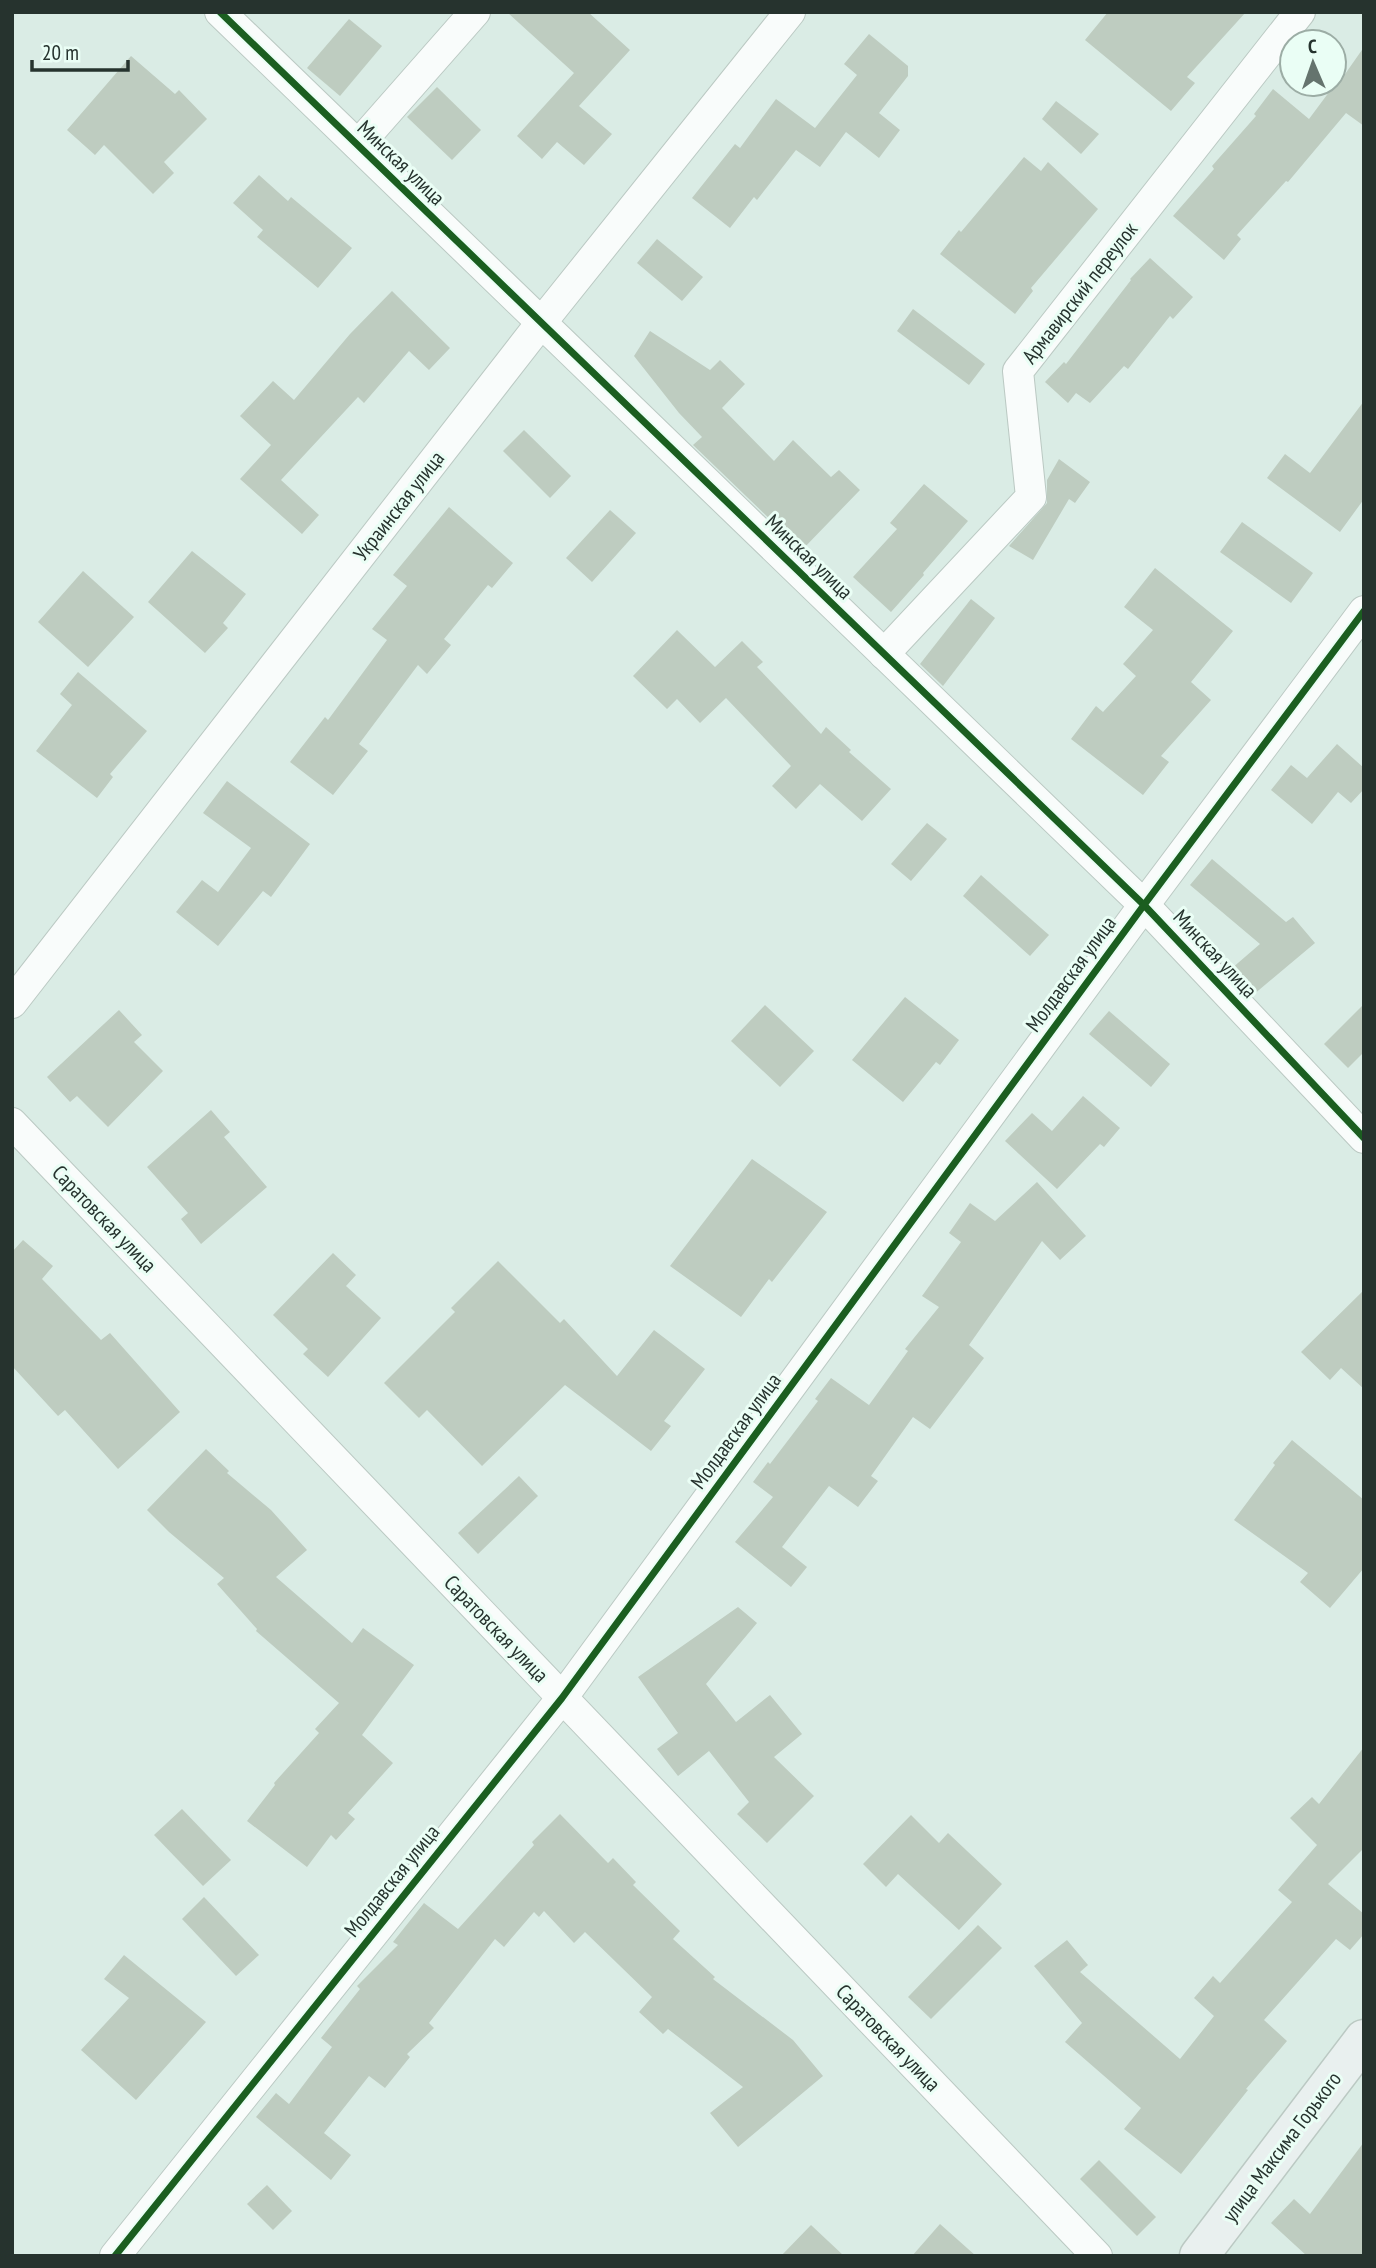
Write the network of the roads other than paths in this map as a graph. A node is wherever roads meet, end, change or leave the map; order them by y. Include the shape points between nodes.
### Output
1 (219, 12) edge
2 (475, 12) edge
3 (790, 12) edge
4 (1300, 12) edge
5 (358, 145) junction
6 (541, 323) junction
7 (1364, 611) edge
8 (884, 654) junction
9 (1144, 905) junction
10 (12, 1003) edge
11 (12, 1123) edge
12 (1364, 1138) edge
13 (562, 1698) junction
14 (1364, 2039) edge
15 (115, 2256) edge
16 (1097, 2256) edge
17 (1199, 2256) edge

1 - 5 street, Минская улица
2 - 5 street
3 - 6 street, Украинская улица
4 - 8 street, Армавирский переулок via 1018,371 1031,497
5 - 6 street, Минская улица
6 - 8 street, Минская улица
6 - 10 street, Украинская улица
7 - 9 street, Молдавская улица
8 - 9 street, Минская улица
9 - 12 street, Минская улица
9 - 13 street, Молдавская улица
11 - 13 street, Саратовская улица
13 - 15 street, Молдавская улица
13 - 16 street, Саратовская улица
14 - 17 main road, улица Максима Горького

